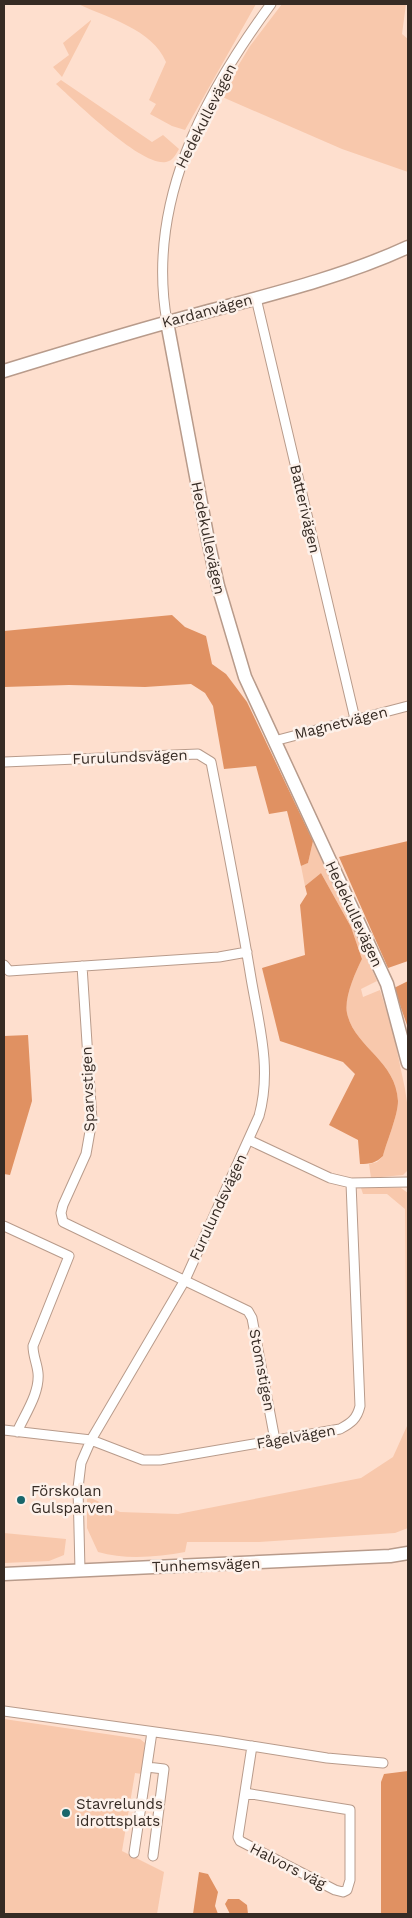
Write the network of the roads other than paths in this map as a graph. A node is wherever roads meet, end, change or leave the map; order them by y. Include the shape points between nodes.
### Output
1 (271, 4) edge
2 (408, 247) edge
3 (256, 298) junction
4 (167, 322) junction
5 (4, 371) edge
6 (408, 706) edge
7 (355, 719) junction
8 (274, 741) junction
9 (4, 762) edge
10 (247, 952) junction
11 (4, 965) edge
12 (82, 966) junction
13 (408, 1064) edge
14 (249, 1140) junction
15 (408, 1182) edge
16 (352, 1183) junction
17 (4, 1226) edge
18 (185, 1280) junction
19 (4, 1430) edge
20 (18, 1432) junction
21 (91, 1440) junction
22 (275, 1440) junction
23 (408, 1553) edge
24 (80, 1570) junction
25 (4, 1574) edge
26 (4, 1711) edge
27 (152, 1732) junction
28 (252, 1746) junction
29 (384, 1762) dead end
30 (147, 1767) junction
31 (245, 1793) junction
32 (134, 1852) dead end
33 (153, 1856) dead end

1 - 4 street, Hedekullevägen via 214,93 182,158 164,231
2 - 3 street, Kardanvägen via 357,267
3 - 4 street, Kardanvägen
3 - 7 street, Batterivägen
4 - 5 street, Kardanvägen
4 - 8 street, Hedekullevägen via 218,586 245,677
6 - 7 street, Magnetvägen
7 - 8 street, Magnetvägen
8 - 13 street, Hedekullevägen via 387,984
9 - 10 street, Furulundsvägen via 198,754 206,757 211,762
10 - 12 street
10 - 14 street, Furulundsvägen via 265,1062 265,1094
11 - 12 street via 9,971
12 - 18 street, Sparvstigen via 92,1120 86,1154 63,1205 63,1222
14 - 16 street via 330,1178
14 - 18 street, Furulundsvägen
15 - 16 street
16 - 22 street, Fågelvägen via 358,1415 351,1424 340,1429
17 - 20 street via 69,1256 33,1346 38,1386
18 - 21 street, Furulundsvägen
18 - 22 street, Stomstigen via 248,1311 252,1318
19 - 20 street
20 - 21 street
21 - 22 street, Fågelvägen via 134,1457 160,1460
21 - 24 street, Furulundsvägen via 81,1463 78,1488
23 - 24 street, Tunhemsvägen
24 - 25 street, Tunhemsvägen
26 - 27 street
27 - 28 street
27 - 30 street
28 - 29 street via 327,1758
28 - 31 street, Halvors väg
30 - 32 street
30 - 33 street via 164,1769
31 - 31 street, Halvors väg via 240,1841 335,1890 348,1890 350,1810

